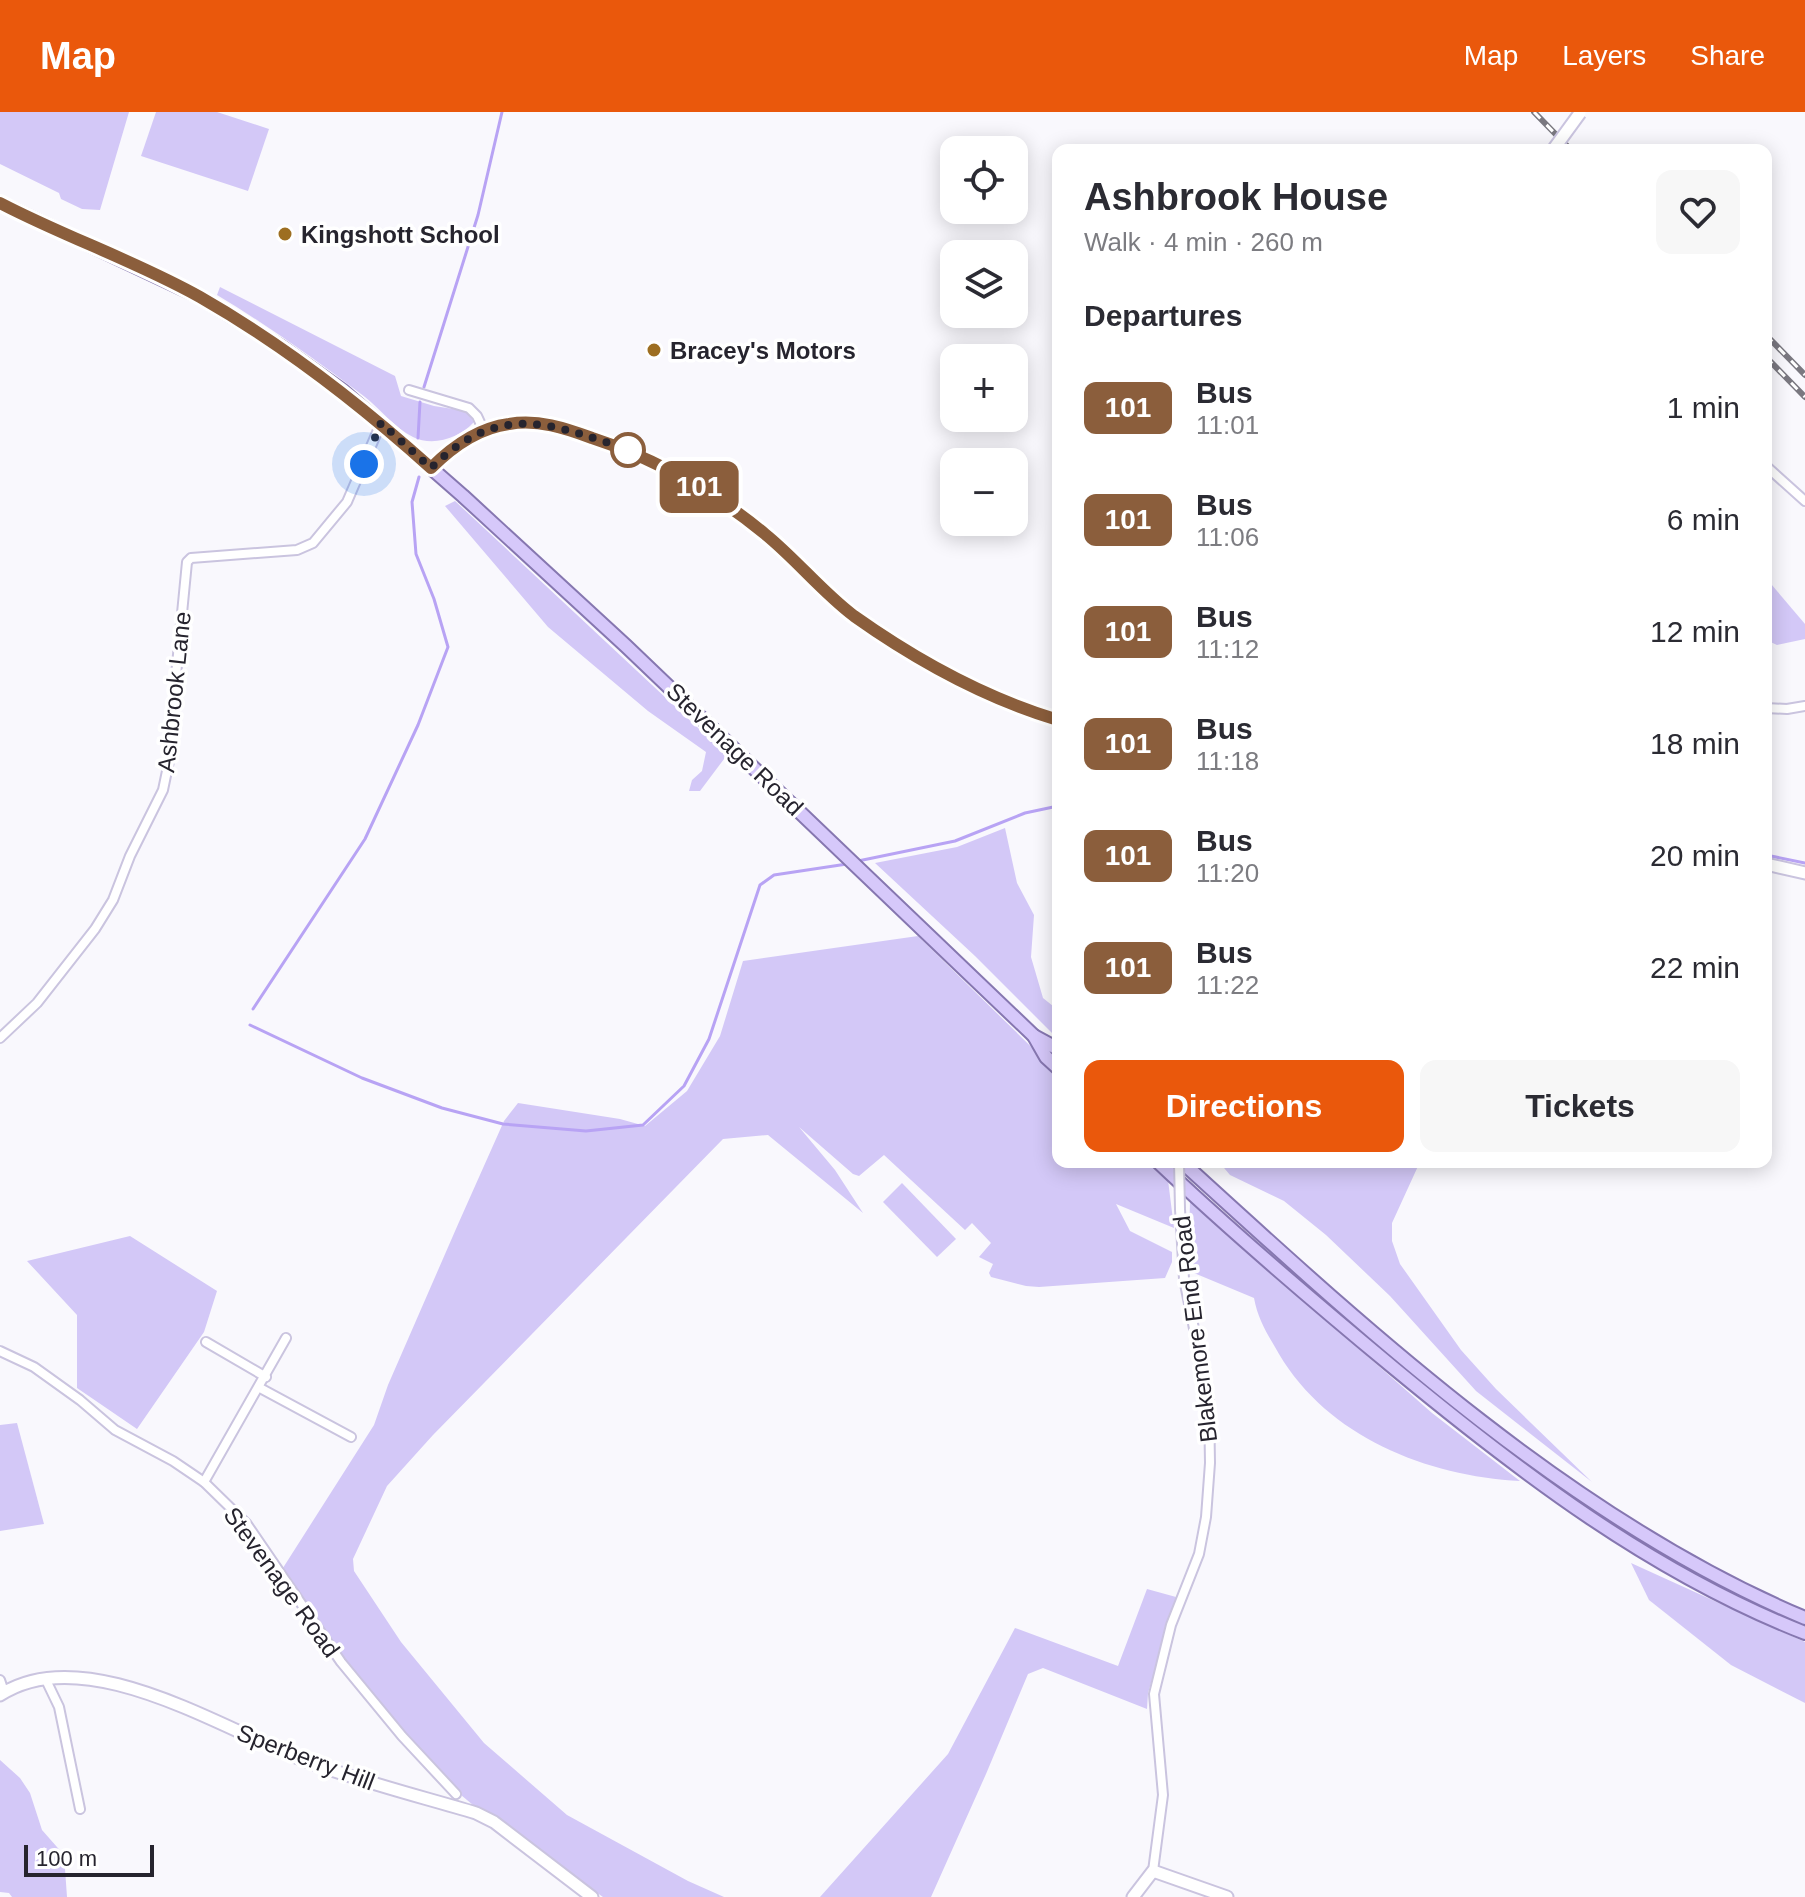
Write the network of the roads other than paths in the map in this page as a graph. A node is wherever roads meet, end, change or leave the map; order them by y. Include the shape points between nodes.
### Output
1 (1580, 112) edge
2 (1557, 144) edge
3 (0, 203) edge
4 (409, 390) dead end
5 (381, 423) junction
6 (484, 431) junction
7 (431, 468) junction
8 (1772, 471) edge
9 (1805, 501) edge
10 (1805, 706) edge
11 (1772, 708) edge
12 (1052, 718) edge
13 (1772, 865) edge
14 (1805, 873) edge
15 (1034, 1036) junction
16 (0, 1038) edge
17 (1052, 1046) edge
18 (1052, 1062) edge
19 (1165, 1168) edge
20 (1180, 1168) edge
21 (1187, 1168) edge
22 (286, 1338) dead end
23 (206, 1342) dead end
24 (0, 1351) edge
25 (266, 1377) junction
26 (260, 1388) junction
27 (351, 1437) dead end
28 (204, 1482) junction
29 (1805, 1618) edge
30 (1805, 1633) edge
31 (46, 1680) junction
32 (1, 1689) edge
33 (456, 1794) dead end
34 (80, 1809) dead end
35 (1153, 1871) junction
36 (592, 1897) edge
37 (1133, 1897) edge
38 (1227, 1897) edge

1 - 2 street, bridge
3 - 5 main road, Stevenage Road via 198,296 290,353
4 - 6 street via 469,408
5 - 7 main road, Stevenage Road
5 - 16 street, Ashbrook Lane via 347,502 313,543 297,550 206,555 187,562 172,747 163,790 95,929 37,1003
6 - 7 street via 462,441
6 - 12 street via 508,424 546,424 658,463 735,510 852,614 915,656 967,685
7 - 15 main road, Stevenage Road via 626,646
8 - 9 street
10 - 11 street
13 - 14 street
15 - 17 main road
15 - 18 main road
19 - 30 main road via 1304,1294 1502,1456 1670,1568
20 - 35 street, Blakemore End Road, bridge via 1184,1279 1209,1403 1210,1463 1199,1554 1171,1625 1152,1702 1163,1795
21 - 29 main road via 1500,1435 1677,1554
22 - 25 street
23 - 25 street
24 - 28 street, Stevenage Road via 34,1367 115,1430
25 - 26 street
26 - 27 street
26 - 28 street
28 - 33 street, Stevenage Road via 246,1523 341,1662
31 - 32 street, Sperberry Hill
31 - 34 street via 59,1707
31 - 36 street, Sperberry Hill via 120,1684 343,1775 476,1813
35 - 37 street
35 - 38 street

